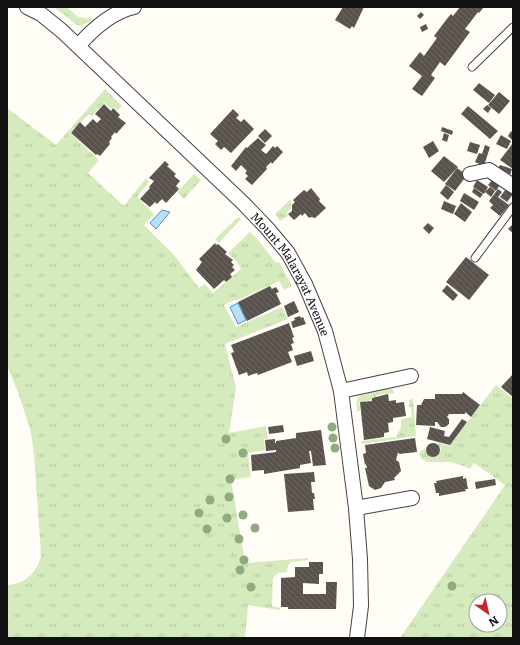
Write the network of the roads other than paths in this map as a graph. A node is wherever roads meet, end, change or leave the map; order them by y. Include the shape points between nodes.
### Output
1 (28, 7) edge
2 (134, 7) edge
3 (513, 27) edge
4 (78, 46) junction
5 (472, 68) dead end
6 (470, 174) dead end
7 (513, 186) edge
8 (513, 207) edge
9 (475, 258) dead end
10 (411, 376) dead end
11 (341, 391) junction
12 (412, 498) dead end
13 (356, 508) junction
14 (357, 638) edge

1 - 4 street, Mount Malarayat Avenue via 51,21
2 - 4 street via 104,22
3 - 5 lane
4 - 11 street, Mount Malarayat Avenue via 229,190 288,253 305,284 325,331
6 - 7 street via 489,170
8 - 9 lane
10 - 11 street
11 - 13 street, Mount Malarayat Avenue
12 - 13 street
13 - 14 street, Mount Malarayat Avenue via 361,606

